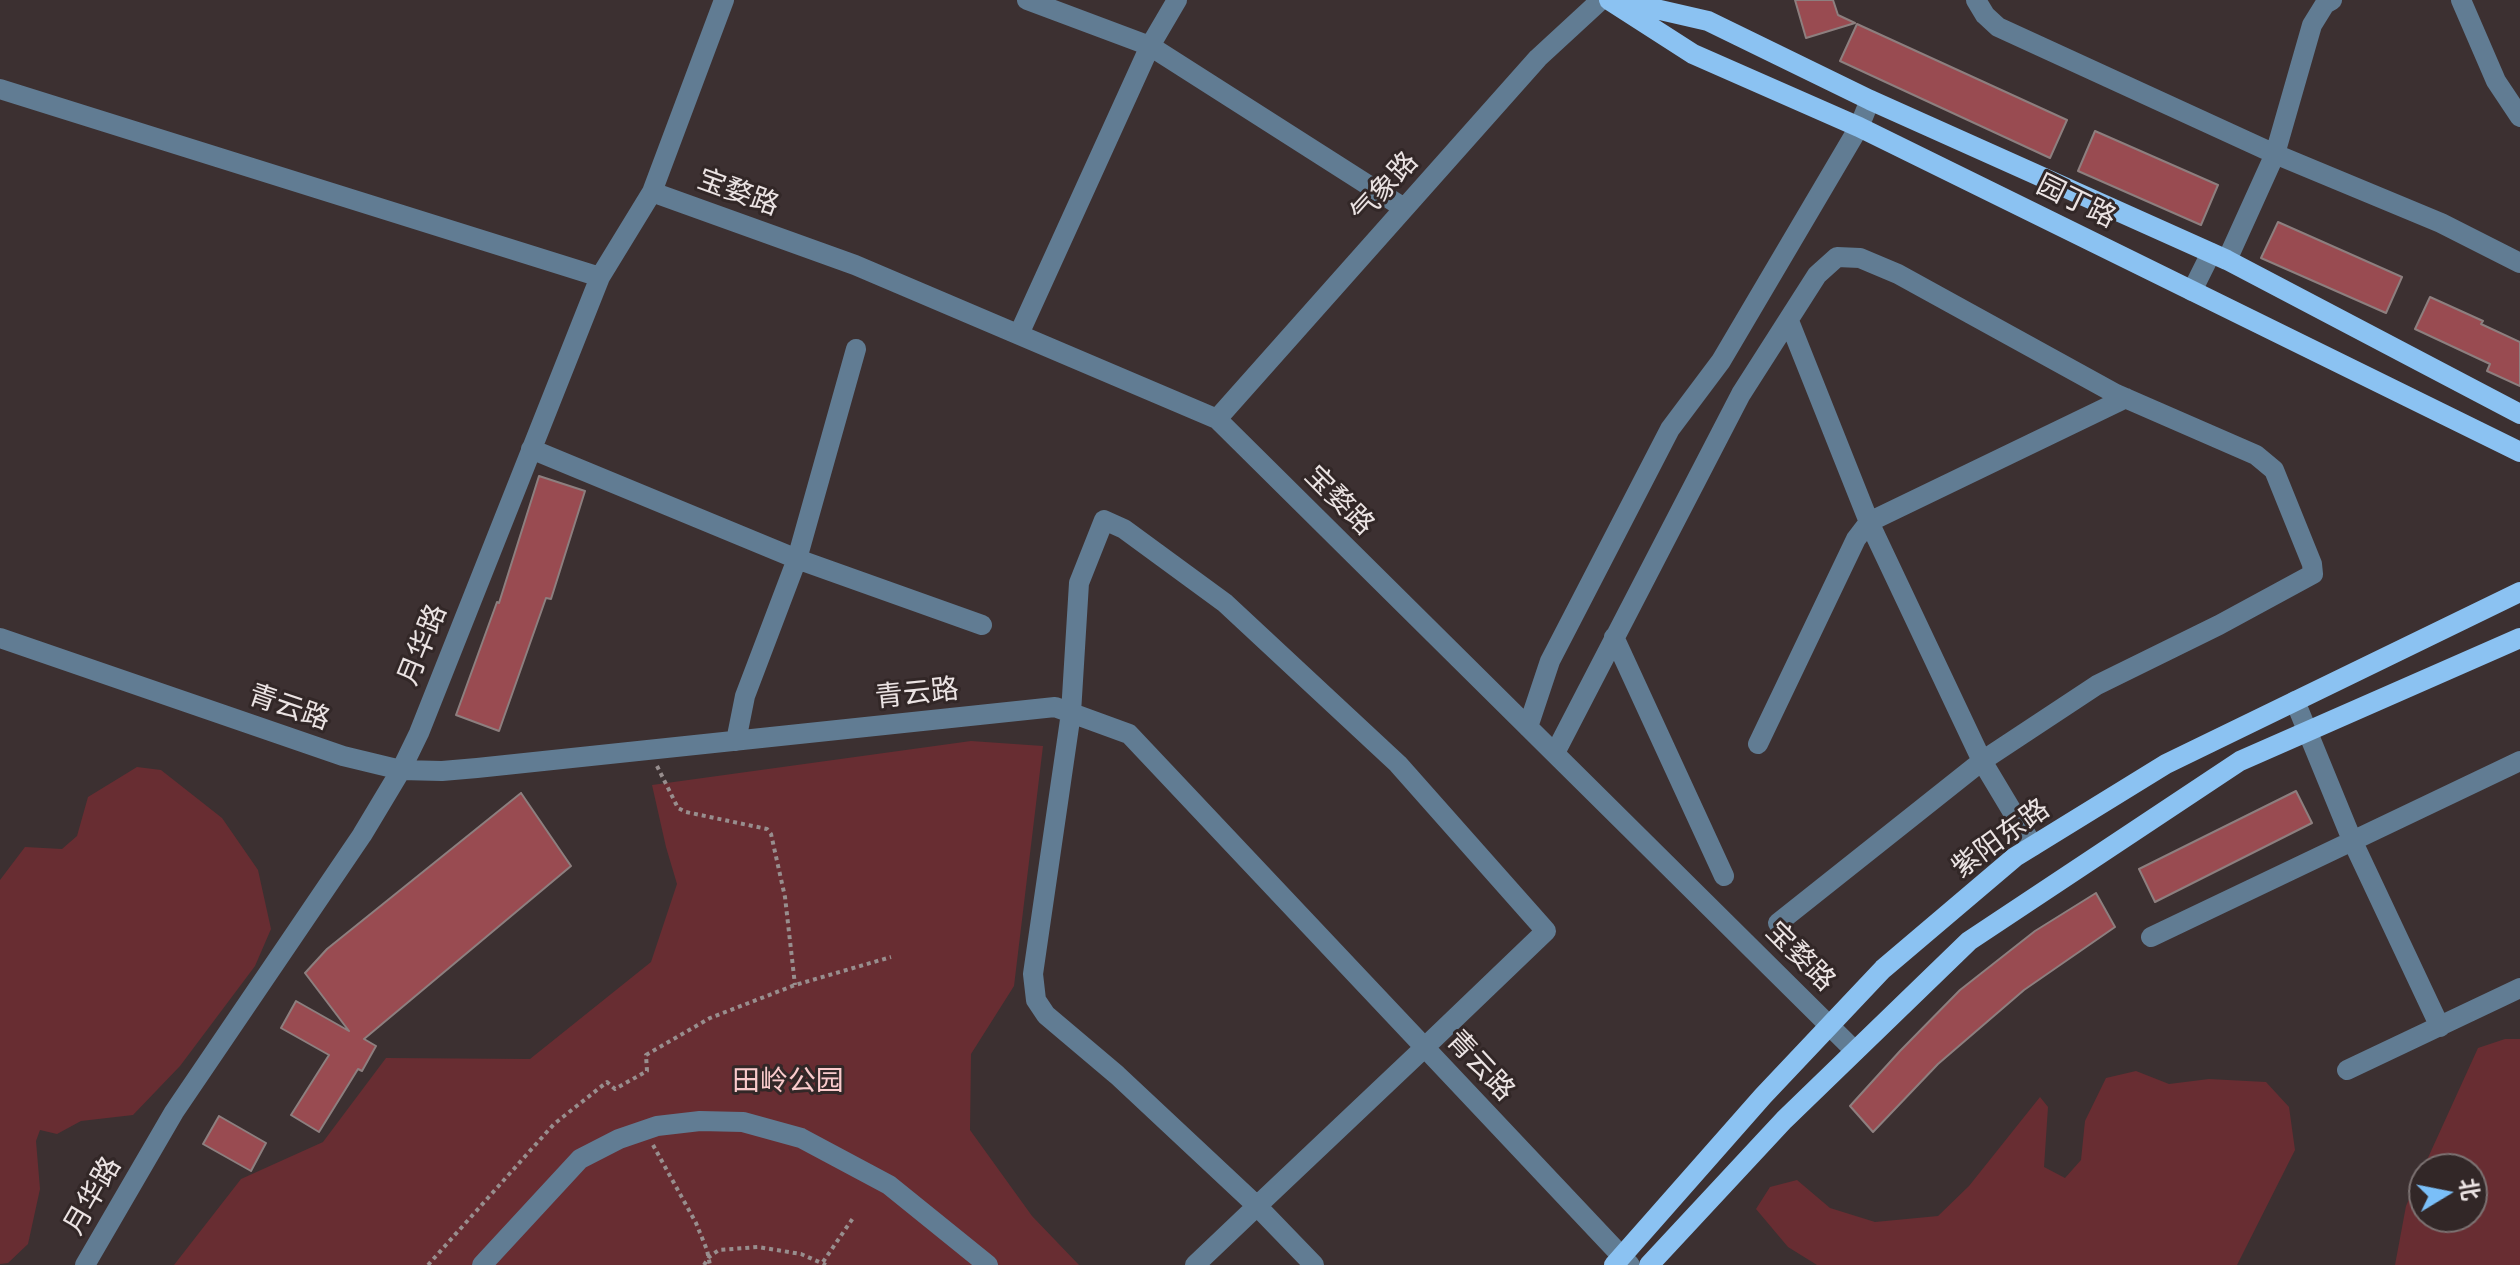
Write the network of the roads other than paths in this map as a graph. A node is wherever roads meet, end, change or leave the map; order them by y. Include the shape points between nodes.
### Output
1 (724, 0) edge
2 (1027, 0) edge
3 (1177, 0) edge
4 (1601, 0) edge
5 (1609, 0) edge
6 (1618, 0) edge
7 (1976, 0) edge
8 (2332, 0) edge
9 (2461, 0) edge
10 (1150, 46) junction
11 (0, 89) edge
12 (1870, 100) junction
13 (2520, 117) edge
14 (1859, 127) junction
15 (2275, 154) junction
16 (652, 192) junction
17 (1404, 208) junction
18 (2219, 257) junction
19 (2520, 263) edge
20 (600, 277) junction
21 (2192, 291) junction
22 (1789, 321) junction
23 (1019, 334) junction
24 (856, 349) dead end
25 (2126, 398) junction
26 (2520, 414) edge
27 (1217, 419) junction
28 (531, 449) junction
29 (2520, 452) edge
30 (1869, 522) junction
31 (797, 559) junction
32 (2520, 592) edge
33 (982, 625) dead end
34 (1614, 637) junction
35 (0, 638) edge
36 (2520, 638) edge
37 (2295, 701) junction
38 (1071, 713) junction
39 (1528, 727) junction
40 (2306, 732) junction
41 (736, 741) junction
42 (1758, 744) dead end
43 (1555, 753) junction
44 (1982, 761) junction
45 (2520, 761) edge
46 (401, 770) junction
47 (2352, 840) junction
48 (2033, 846) junction
49 (1724, 876) dead end
50 (1778, 923) dead end
51 (2151, 937) dead end
52 (2520, 988) edge
53 (1830, 1026) junction
54 (2440, 1027) junction
55 (1424, 1048) junction
56 (1855, 1051) junction
57 (2347, 1070) dead end
58 (1257, 1206) junction
59 (1622, 1262) edge
60 (85, 1265) edge
61 (482, 1265) edge
62 (988, 1265) edge
63 (1195, 1265) edge
64 (1314, 1265) edge
65 (1649, 1265) edge

1 - 16 street, 月华路
2 - 10 street
3 - 10 street
4 - 17 street, 气象路 via 1538,58
5 - 14 main road, 园丁路 via 1693,54
6 - 12 main road, 园丁路 via 1708,21
7 - 15 street via 1998,27
8 - 15 street via 2312,25
9 - 13 street via 2496,81
10 - 17 street
10 - 23 street
11 - 20 street
12 - 14 street
12 - 18 main road, 园丁路
14 - 21 main road, 园丁路
14 - 39 street via 1721,361 1670,429 1550,661
15 - 18 street
15 - 19 street via 2441,223
16 - 20 street, 月华路
16 - 23 street, 宝婺路 via 855,265
17 - 27 street, 气象路
18 - 21 street
18 - 26 main road, 园丁路
20 - 28 street, 月华路
21 - 29 main road, 园丁路
22 - 25 street via 1817,275 1837,257 1860,258
22 - 30 street
22 - 34 street via 1741,394
23 - 27 street, 宝婺路
24 - 31 street
25 - 30 street
25 - 44 street via 2256,455 2274,470 2313,574 2097,685
27 - 39 street, 宝婺路
28 - 31 street
28 - 46 street, 月华路
30 - 42 street via 1856,539
30 - 44 street
31 - 33 street
31 - 41 street via 745,696
32 - 37 main road, 紫阳东路
34 - 43 street
34 - 49 street
35 - 46 street, 青云路 via 343,756
36 - 40 main road
37 - 40 street
37 - 48 main road, 紫阳东路 via 2166,764
38 - 41 street, 青云路 via 1055,707
38 - 55 street, 青云路 via 1129,734
38 - 55 street via 1079,583 1104,520 1225,603 1364,732 1546,931
38 - 58 street via 1033,974 1036,1000 1046,1015
39 - 43 street, 宝婺路
40 - 47 street
40 - 56 main road via 2240,761 1969,941
41 - 46 street, 青云路 via 442,771
43 - 53 street, 宝婺路
44 - 48 street
44 - 50 street
45 - 47 street
46 - 60 street, 月华路 via 174,1112
47 - 51 street
47 - 54 street
48 - 53 main road, 紫阳东路 via 1883,969
52 - 54 street
53 - 56 street, 宝婺路
53 - 59 main road, 紫阳东路
54 - 57 street
55 - 58 street
55 - 59 street, 青云路
56 - 65 main road
58 - 63 street
58 - 64 street
61 - 62 street via 580,1159 645,1130 700,1121 743,1122 801,1138 889,1185

